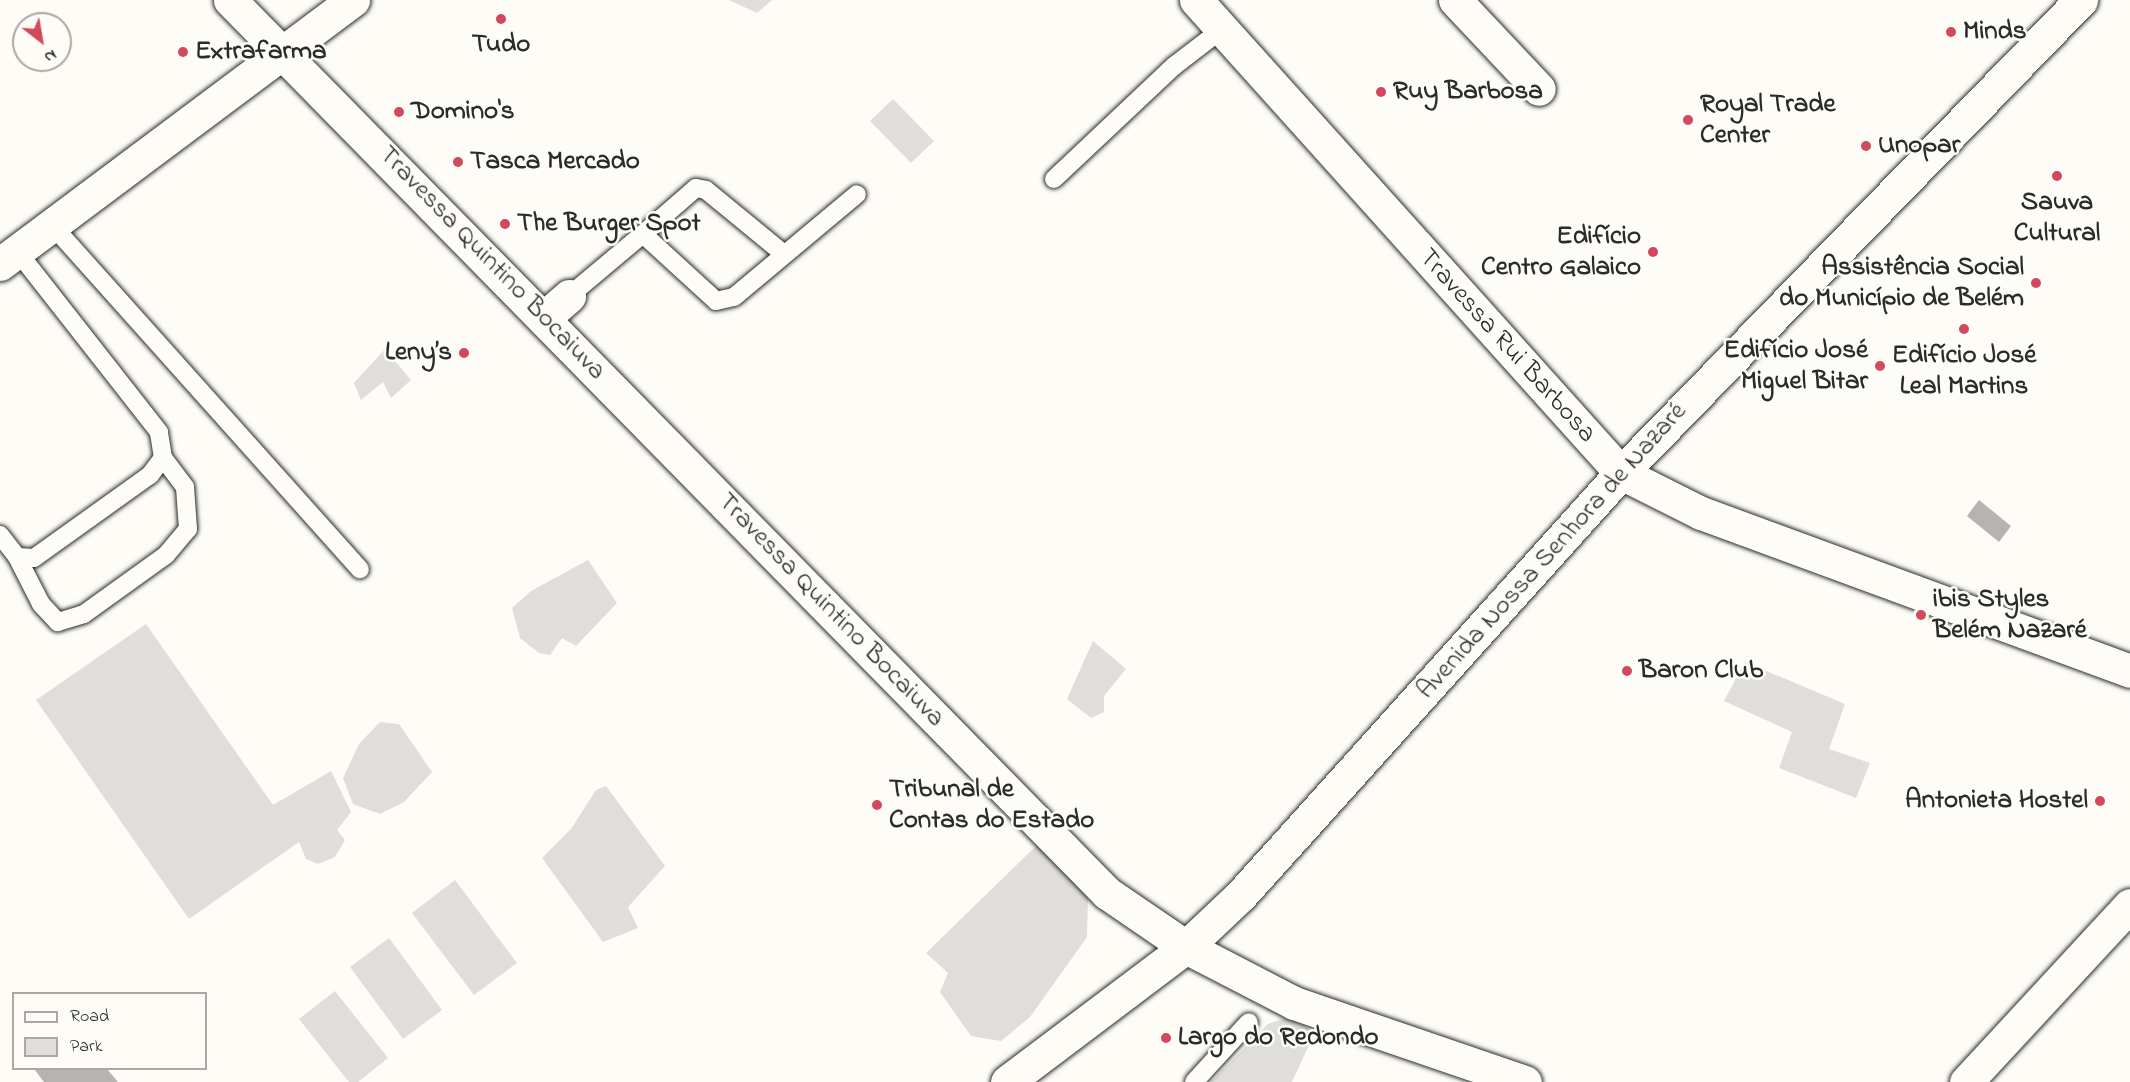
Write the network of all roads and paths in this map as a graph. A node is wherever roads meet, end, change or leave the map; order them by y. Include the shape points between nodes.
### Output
1 (230, 0) edge
2 (353, 0) edge
3 (1196, 0) edge
4 (1455, 0) edge
5 (2081, 0) edge
6 (1222, 29) junction
7 (285, 51) junction
8 (1539, 89) dead end
9 (1054, 179) dead end
10 (857, 194) dead end
11 (52, 225) junction
12 (643, 234) junction
13 (784, 254) junction
14 (9, 258) edge
15 (557, 307) junction
16 (163, 458) junction
17 (1621, 473) junction
18 (0, 535) edge
19 (17, 557) junction
20 (360, 569) dead end
21 (2130, 671) edge
22 (2130, 905) edge
23 (1186, 947) junction
24 (1249, 1022) dead end
25 (1007, 1082) edge
26 (1194, 1082) edge
27 (1526, 1082) edge
28 (1966, 1082) edge

1 - 7 street, Travessa Quintino Bocaiuva
2 - 7 street
3 - 6 street, Travessa Rui Barbosa
4 - 8 street
5 - 17 street, Avenida Nossa Senhora de Nazaré
6 - 9 lane via 1174,66
6 - 17 street, Travessa Rui Barbosa
7 - 11 street
7 - 15 street, Travessa Quintino Bocaiuva
10 - 13 lane
11 - 14 street
11 - 20 lane
12 - 13 lane via 696,188 706,190
12 - 13 lane via 716,301 734,297
12 - 15 lane
14 - 16 lane via 159,432
15 - 23 street, Travessa Quintino Bocaiuva via 1107,893
16 - 19 lane via 150,475 51,549 34,558
16 - 19 lane via 185,487 188,529 166,555 84,614 58,622 41,604
17 - 21 street, Travessa Rui Barbosa via 1701,513
17 - 23 street, Avenida Nossa Senhora de Nazaré via 1241,895
18 - 19 lane
22 - 28 street
23 - 25 street, Avenida Nossa Senhora de Nazaré
23 - 27 street, Travessa Quintino Bocaiuva via 1294,1003
24 - 26 lane

